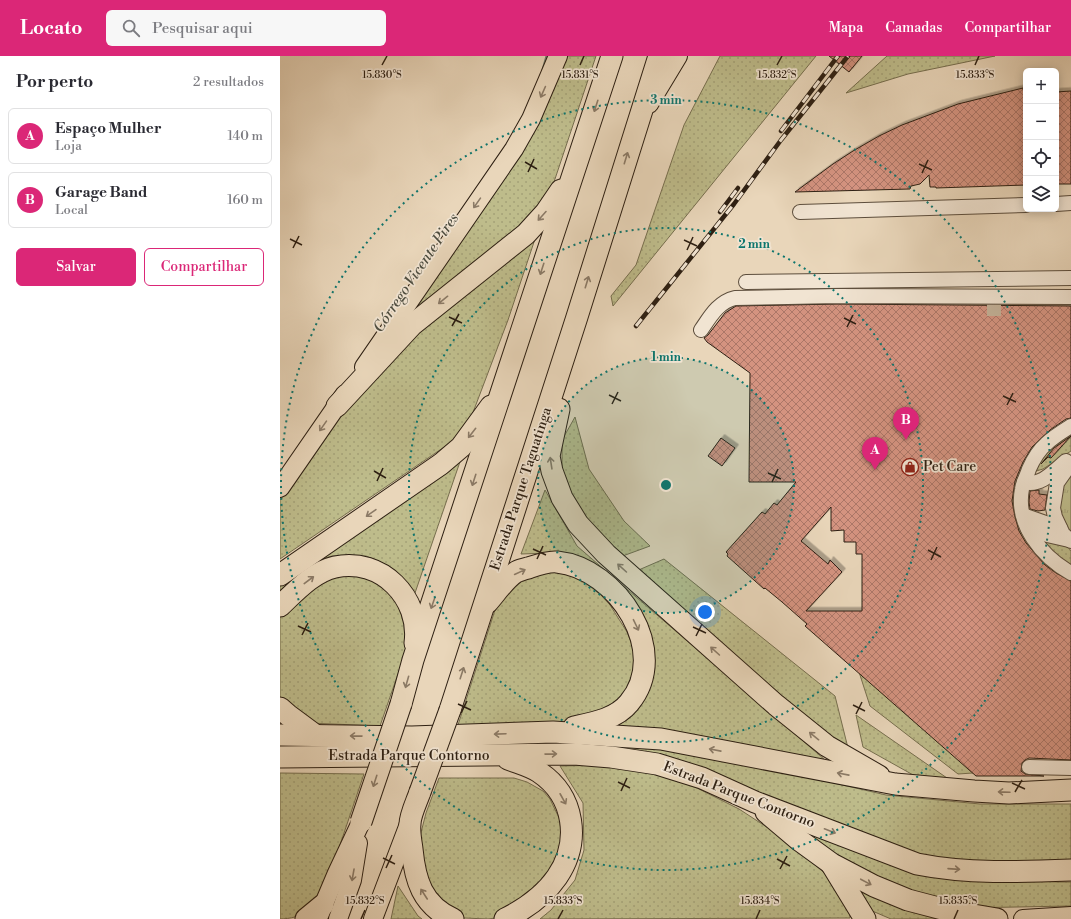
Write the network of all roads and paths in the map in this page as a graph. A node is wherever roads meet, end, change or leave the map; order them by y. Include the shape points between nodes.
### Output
1 (558, 56) edge
2 (659, 56) edge
3 (678, 56) edge
4 (610, 60) edge
5 (637, 123) junction
6 (578, 160) junction
7 (1071, 203) edge
8 (1059, 204) edge
9 (1023, 205) edge
10 (800, 212) dead end
11 (1071, 278) edge
12 (746, 282) dead end
13 (1071, 297) edge
14 (576, 320) junction
15 (701, 330) dead end
16 (503, 389) junction
17 (337, 406) junction
18 (1071, 426) edge
19 (1070, 462) edge
20 (1024, 482) junction
21 (280, 488) edge
22 (1025, 521) junction
23 (1066, 536) edge
24 (1071, 573) edge
25 (280, 575) edge
26 (280, 606) edge
27 (482, 608) junction
28 (414, 660) junction
29 (280, 708) edge
30 (553, 732) junction
31 (280, 735) edge
32 (315, 735) junction
33 (498, 756) junction
34 (280, 757) edge
35 (1030, 766) dead end
36 (1071, 768) edge
37 (895, 784) junction
38 (1071, 790) edge
39 (755, 802) junction
40 (361, 822) junction
41 (410, 823) junction
42 (832, 864) junction
43 (1071, 870) edge
44 (386, 886) junction
45 (321, 912) edge
46 (1071, 916) edge
47 (306, 919) edge
48 (338, 919) edge
49 (373, 919) edge
50 (382, 919) edge
51 (453, 919) edge
52 (505, 919) edge
53 (865, 919) edge
54 (997, 919) edge
55 (1023, 919) edge

1 -> 17 main road via 531,119 514,150
2 - 5 highway, Estrada Parque Taguatinga
3 - 5 main road
4 -> 6 highway
14 -> 5 highway, Estrada Parque Taguatinga
6 -> 16 highway
6 -> 17 highway via 546,212 526,234 412,325
7 - 8 street
9 - 10 street
11 - 12 street
13 - 15 street via 980,302 838,296 735,298 726,300 717,307
14 - 27 highway, Estrada Parque Taguatinga
37 -> 14 highway via 827,746 776,705 606,554 578,524 562,498 552,471 550,456
16 -> 25 highway via 461,447 441,464
16 -> 28 highway
17 -> 21 main road
18 - 20 street via 1046,444 1033,462
19 - 20 street via 1050,475 1044,472
19 - 20 street via 1050,486 1043,490 1035,492
19 - 23 street via 1057,483 1053,502 1055,517
20 - 22 street via 1021,502
22 - 23 street
22 - 24 street via 1034,541 1050,558
26 -> 28 highway via 314,576 333,567 358,566 377,572 394,583 406,597 413,614 416,635
27 -> 30 highway via 516,572 539,564 556,562 586,571 608,586 626,604 644,646 644,666 639,688 628,704 613,716
41 -> 27 highway, Estrada Parque Taguatinga, bridge via 450,710
28 -> 40 highway, bridge
29 - 32 highway
30 -> 32 highway, Estrada Parque Contorno via 412,737
37 -> 30 highway, Estrada Parque Contorno via 661,739
31 - 32 highway, Estrada Parque Contorno
33 - 34 highway, Estrada Parque Contorno
33 -> 39 highway, Estrada Parque Contorno via 574,754 657,764 702,778
33 -> 52 highway via 539,772 558,789 569,809 572,830 568,853 557,877 544,893 523,910
35 - 36 street
38 -> 37 highway, Estrada Parque Contorno via 1009,793
39 - 42 highway via 798,840
39 -> 43 highway, Estrada Parque Contorno via 917,864 975,871
40 - 45 main road
40 -> 48 main road via 352,880
41 - 44 main road, Estrada Parque Taguatinga
51 -> 41 highway via 429,902 419,887 414,867
42 - 53 highway
42 -> 54 highway via 908,900
44 - 49 main road, Estrada Parque Taguatinga
44 - 50 main road
45 - 47 highway
46 - 55 main road

